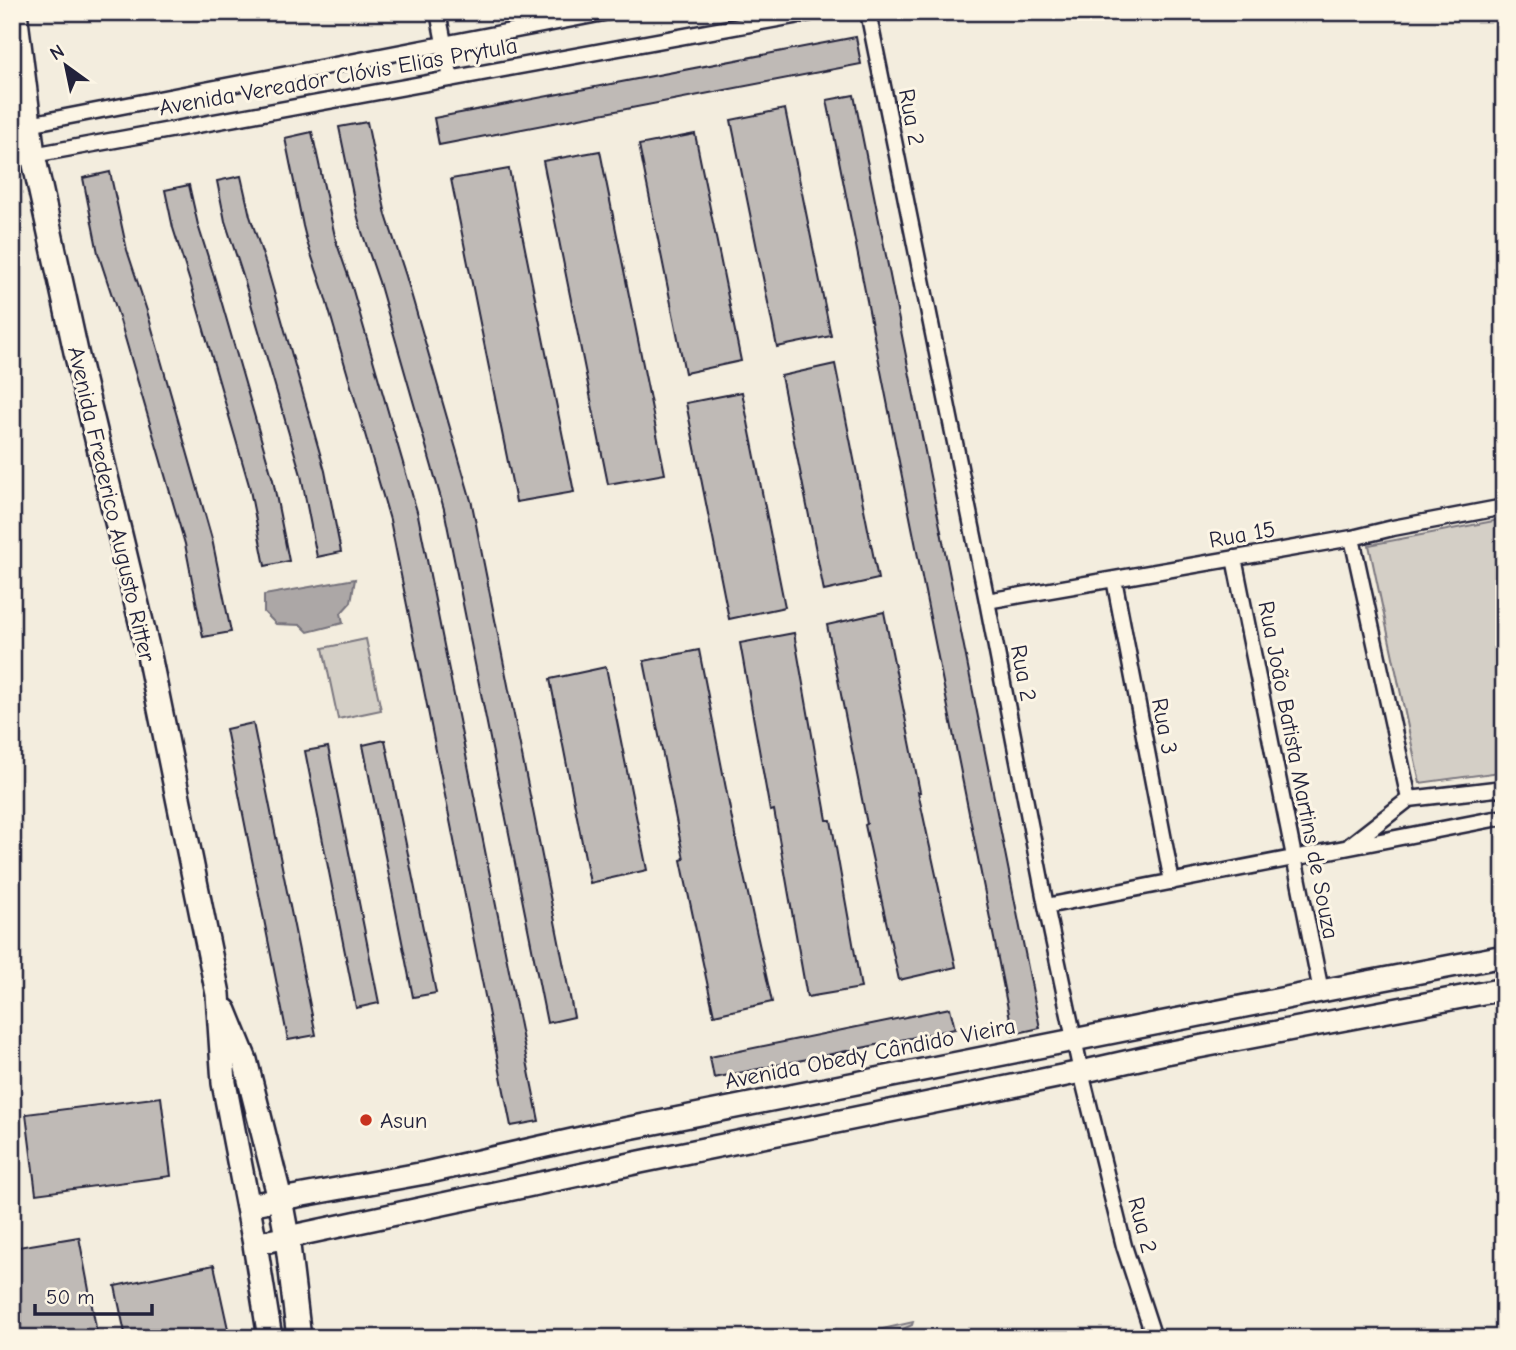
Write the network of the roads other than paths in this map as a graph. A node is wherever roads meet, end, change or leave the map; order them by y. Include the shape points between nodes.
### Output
1 (15, 12) edge
2 (438, 12) edge
3 (609, 12) edge
4 (816, 12) edge
5 (868, 12) edge
6 (444, 44) junction
7 (451, 79) junction
8 (29, 124) junction
9 (33, 155) junction
10 (1504, 507) edge
11 (1352, 538) junction
12 (1234, 558) junction
13 (1114, 579) junction
14 (987, 601) junction
15 (1504, 791) edge
16 (1409, 799) junction
17 (1504, 817) edge
18 (1346, 848) junction
19 (1294, 858) junction
20 (1172, 882) junction
21 (1046, 906) junction
22 (1504, 956) edge
23 (1504, 989) edge
24 (1321, 991) junction
25 (218, 995) junction
26 (1074, 1039) junction
27 (1081, 1072) junction
28 (634, 1127) junction
29 (640, 1162) junction
30 (243, 1176) junction
31 (280, 1199) junction
32 (248, 1205) junction
33 (287, 1237) junction
34 (255, 1244) junction
35 (270, 1338) edge
36 (299, 1338) edge
37 (1154, 1338) edge

1 - 8 main road, Avenida Frederico Augusto Ritter
2 - 6 street
3 - 6 street, Avenida Vereador Clóvis Elias Prytula
4 - 7 street, Avenida Vereador Clóvis Elias Prytula
5 - 14 street, Rua 2
6 - 7 street
6 - 8 street, Avenida Vereador Clóvis Elias Prytula
7 - 9 street, Avenida Vereador Clóvis Elias Prytula
8 - 9 main road, Avenida Frederico Augusto Ritter
9 - 25 main road, Avenida Frederico Augusto Ritter via 149,655
10 - 11 street, Rua 15
11 - 12 street, Rua 15
11 - 16 street
12 - 13 street, Rua 15
12 - 19 street, Rua João Batista Martins de Souza
13 - 14 street, Rua 15
13 - 20 street, Rua 3
14 - 21 street, Rua 2
15 - 16 street
16 - 18 street
17 - 18 street
18 - 19 street
19 - 20 street
19 - 24 street, Rua João Batista Martins de Souza
20 - 21 street
21 - 26 street, Rua 2
22 - 24 main road, Avenida Obedy Cândido Vieira
23 - 27 main road
24 - 26 main road, Avenida Obedy Cândido Vieira
25 - 30 main road, Avenida Frederico Augusto Ritter via 224,1083
25 - 31 main road, Avenida Frederico Augusto Ritter via 245,1060
26 - 27 street, Rua 2
26 - 28 main road, Avenida Obedy Cândido Vieira
27 - 29 main road
27 - 37 street, Rua 2 via 1124,1246
28 - 29 main road
28 - 31 main road, Avenida Obedy Cândido Vieira
29 - 33 main road
30 - 31 main road
30 - 32 main road, Avenida Frederico Augusto Ritter
31 - 32 main road, Avenida Obedy Cândido Vieira
31 - 33 main road, Avenida Frederico Augusto Ritter
32 - 34 main road, Avenida Frederico Augusto Ritter
33 - 34 main road
33 - 36 main road, Avenida Frederico Augusto Ritter
34 - 35 main road, Avenida Frederico Augusto Ritter

